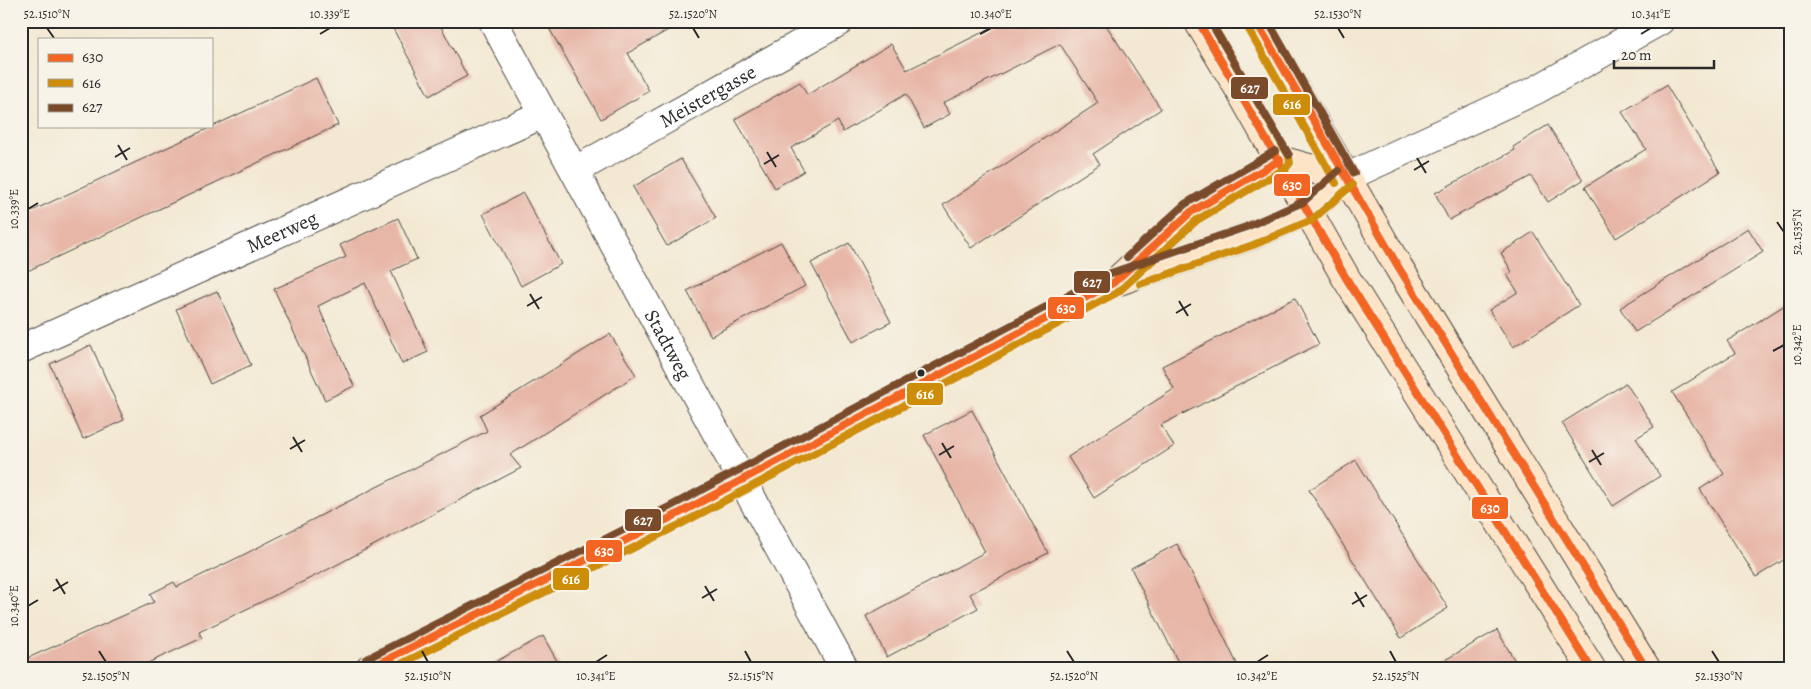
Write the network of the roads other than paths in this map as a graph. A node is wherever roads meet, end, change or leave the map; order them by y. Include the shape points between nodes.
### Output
1 (493, 21) edge
2 (1198, 21) edge
3 (1256, 21) edge
4 (1660, 21) edge
5 (839, 22) edge
6 (543, 114) junction
7 (1280, 160) junction
8 (576, 170) junction
9 (1345, 178) junction
10 (1308, 211) junction
11 (1113, 283) junction
12 (21, 349) edge
13 (742, 480) junction
14 (370, 668) edge
15 (844, 668) edge
16 (1591, 668) edge
17 (1646, 668) edge

1 - 6 street, Stadtweg
2 - 7 street
3 - 9 street
4 - 9 street via 1536,90
5 - 8 street, Meistergasse
6 - 8 street, Stadtweg
6 - 12 street, Meerweg
7 - 9 street
7 - 10 street
7 - 11 street via 1191,212
8 - 13 street, Stadtweg
9 - 10 street
9 - 17 street
10 - 11 street via 1250,236
10 - 16 street via 1346,278
11 - 13 street
13 - 14 street
13 - 15 street, Stadtweg

